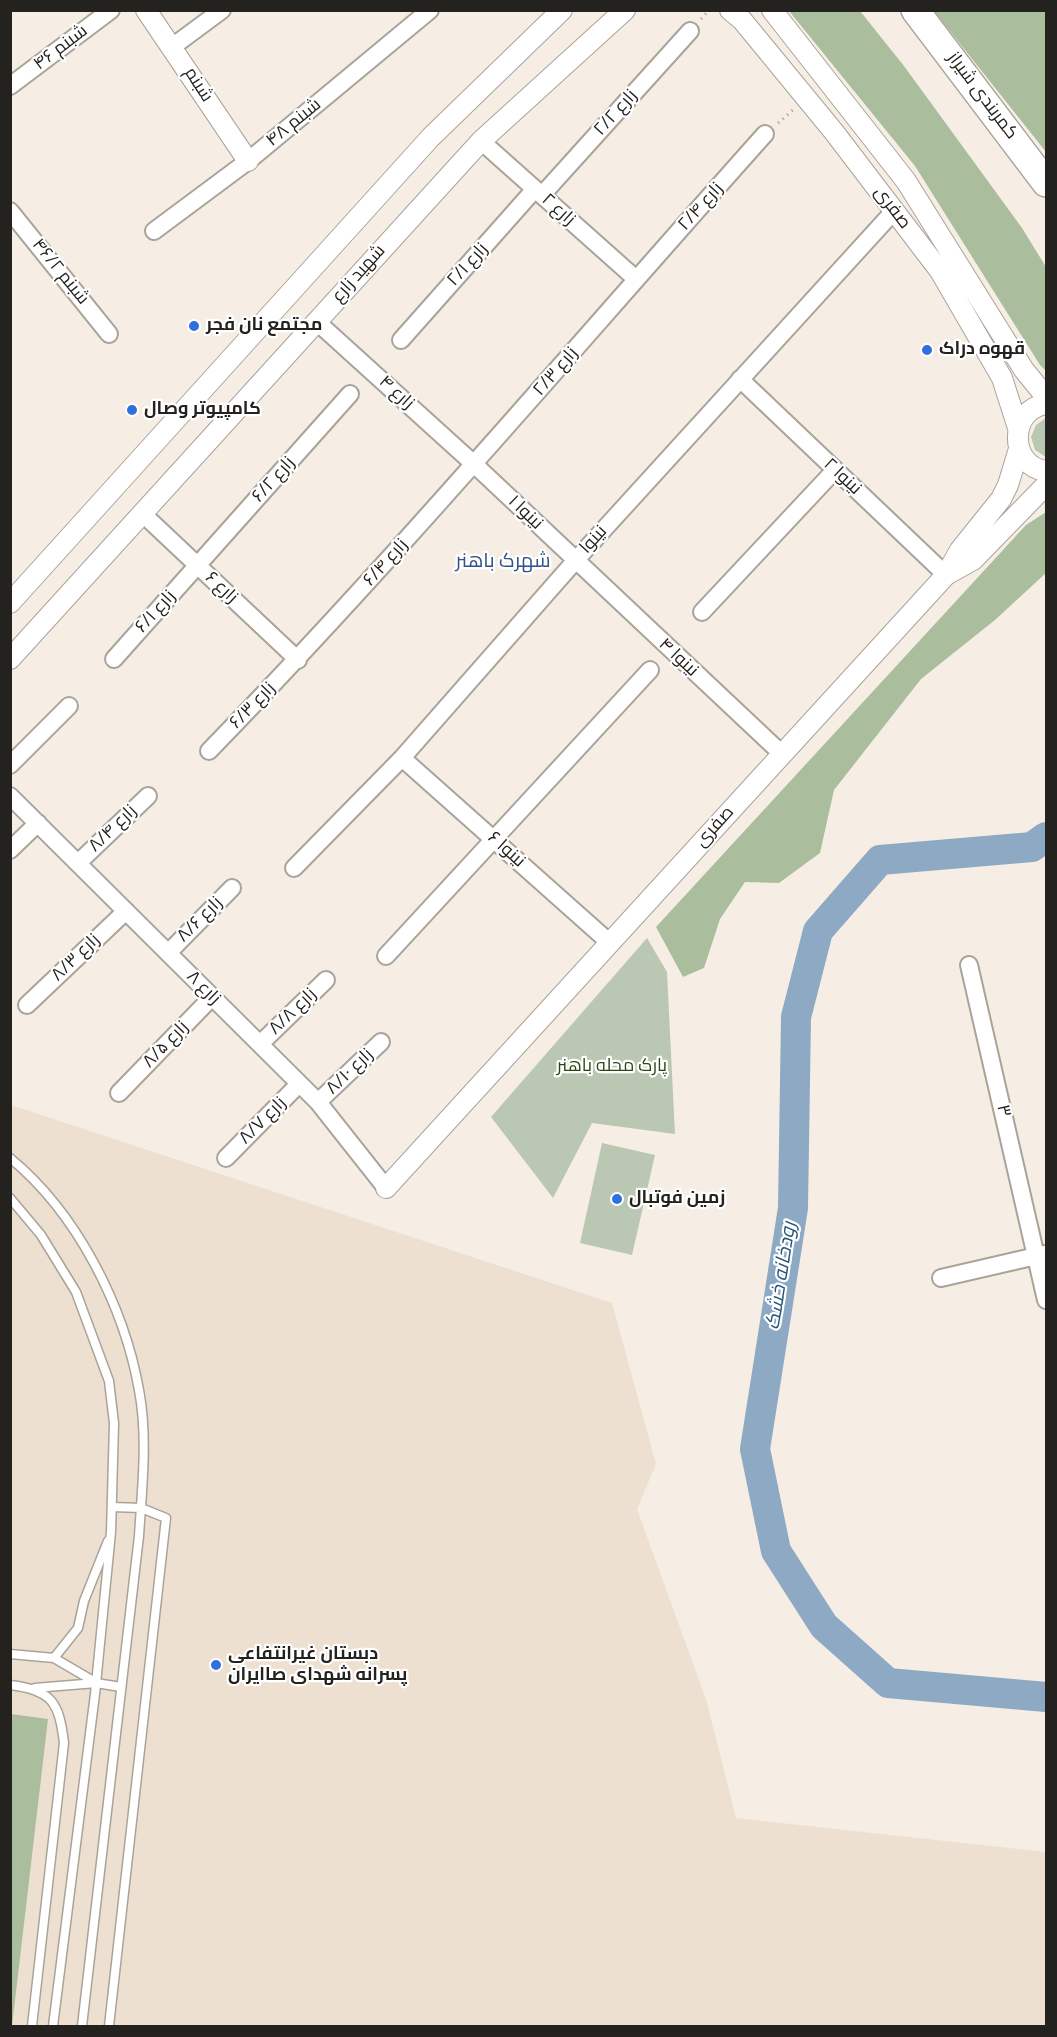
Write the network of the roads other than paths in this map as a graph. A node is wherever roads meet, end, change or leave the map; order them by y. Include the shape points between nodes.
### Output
1 (111, 10) edge
2 (146, 10) edge
3 (222, 10) edge
4 (430, 10) edge
5 (562, 10) edge
6 (625, 10) edge
7 (730, 10) edge
8 (772, 10) edge
9 (915, 10) edge
10 (690, 31) dead end
11 (172, 47) junction
12 (10, 86) edge
13 (765, 134) road end
14 (481, 141) junction
15 (248, 161) junction
16 (1045, 182) edge
17 (538, 192) junction
18 (10, 211) edge
19 (894, 211) junction
20 (154, 231) dead end
21 (636, 279) junction
22 (316, 321) junction
23 (109, 334) dead end
24 (401, 340) dead end
25 (740, 379) junction
26 (350, 394) dead end
27 (1047, 397) edge
28 (1047, 404) edge
29 (1018, 428) junction
30 (1019, 449) junction
31 (475, 465) junction
32 (834, 470) junction
33 (1047, 471) edge
34 (1047, 485) edge
35 (144, 515) junction
36 (575, 561) junction
37 (197, 565) junction
38 (946, 575) junction
39 (10, 603) edge
40 (702, 612) dead end
41 (114, 659) dead end
42 (10, 660) edge
43 (298, 660) junction
44 (650, 670) dead end
45 (69, 706) dead end
46 (209, 751) dead end
47 (782, 754) junction
48 (402, 758) junction
49 (10, 765) edge
50 (10, 796) edge
51 (148, 796) dead end
52 (38, 823) junction
53 (494, 840) junction
54 (10, 850) edge
55 (78, 863) junction
56 (294, 868) dead end
57 (232, 888) dead end
58 (126, 911) junction
59 (610, 943) junction
60 (168, 952) junction
61 (386, 956) dead end
62 (969, 965) dead end
63 (326, 980) dead end
64 (212, 997) junction
65 (27, 1005) dead end
66 (381, 1042) dead end
67 (260, 1044) junction
68 (299, 1084) junction
69 (119, 1094) dead end
70 (318, 1102) junction
71 (10, 1158) edge
72 (226, 1158) dead end
73 (386, 1188) joint
74 (10, 1198) edge
75 (1041, 1255) edge
76 (941, 1278) dead end
77 (1047, 1300) edge
78 (112, 1507) junction
79 (141, 1508) junction
80 (111, 1532) junction
81 (10, 1654) edge
82 (54, 1658) junction
83 (96, 1683) junction
84 (10, 1685) edge
85 (121, 1687) junction
86 (35, 1688) junction
87 (32, 2026) edge
88 (53, 2026) edge
89 (82, 2026) edge
90 (109, 2026) edge

1 - 12 street, ۴۶ شبنم
2 - 11 street, شبنم
3 - 11 street
4 - 15 street, ۴۸ شبنم
5 - 39 street via 430,137
6 - 14 street, شهید زارع
7 - 19 street, صفری via 806,98
8 - 27 street via 906,181 1024,370
9 - 16 highway, کمربندی شیراز
10 - 17 street, ۲/۲ زارع
11 - 15 street, شبنم
13 - 21 street, ۲/۴ زارع
14 - 17 street, ۲ زارع
14 - 22 street, شهید زارع
15 - 20 street, ۴۸ شبنم
17 - 21 street, ۲ زارع
17 - 24 street, ۲/۱ زارع
18 - 23 street, ۴۶/۲ شبنم
19 - 25 street, نینوا
19 - 29 street, صفری via 940,271 982,340 1002,378
21 - 31 street, ۲/۳ زارع
22 - 31 street, ۴ زارع
22 - 35 street, شهید زارع
25 - 32 street, ۲ نینوا
25 - 36 street, نینوا
26 - 37 street, ۶/۲ زارع
28 - 29 street via 1031,410
29 - 30 street, صفری
30 - 33 street via 1032,466
30 - 38 street, صفری via 1001,499 960,550
31 - 36 street, ۱ نینوا
31 - 43 street, ۶/۴ زارع
32 - 38 street, ۲ نینوا
32 - 40 street
34 - 38 street via 974,560
35 - 37 street, ۶ زارع
35 - 42 street, شهید زارع
36 - 47 street, ۴ نینوا
36 - 48 street, نینوا
37 - 41 street, ۶/۱ زارع
37 - 43 street, ۶ زارع
38 - 47 street, صفری
43 - 46 street, ۶/۳ زارع
44 - 53 street
45 - 49 street
47 - 59 street, صفری
48 - 53 street, ۶ نینوا
48 - 56 street, نینوا
50 - 52 street, ۸ زارع
51 - 55 street, ۸/۴ زارع
52 - 54 street
52 - 55 street, ۸ زارع
53 - 59 street, ۶ نینوا
53 - 61 street
55 - 58 street, ۸ زارع
57 - 60 street, ۸/۶ زارع
58 - 60 street, ۸ زارع
58 - 65 street, ۸/۳ زارع
59 - 73 street, صفری
60 - 64 street, ۸ زارع
62 - 75 street, ۳
63 - 67 street, ۸/۸ زارع
64 - 67 street, ۸ زارع
64 - 69 street, ۸/۵ زارع
66 - 70 street, ۸/۱۰ زارع
67 - 68 street, ۸ زارع
68 - 70 street, ۸ زارع
68 - 72 street, ۸/۷ زارع
70 - 73 street, ۸ زارع
71 - 79 lane via 75,1229 121,1318 139,1391 144,1457
74 - 78 lane via 41,1235 76,1292 109,1381 114,1423
75 - 76 street
75 - 77 street, ۳
78 - 79 lane
78 - 80 lane
79 - 85 lane
79 - 90 lane via 166,1518
80 - 82 lane via 84,1601 78,1628
80 - 83 lane
81 - 82 lane
82 - 83 lane
83 - 85 lane
83 - 86 lane
83 - 88 lane
84 - 86 lane
85 - 89 lane
86 - 87 lane via 49,1698 60,1716 64,1743

